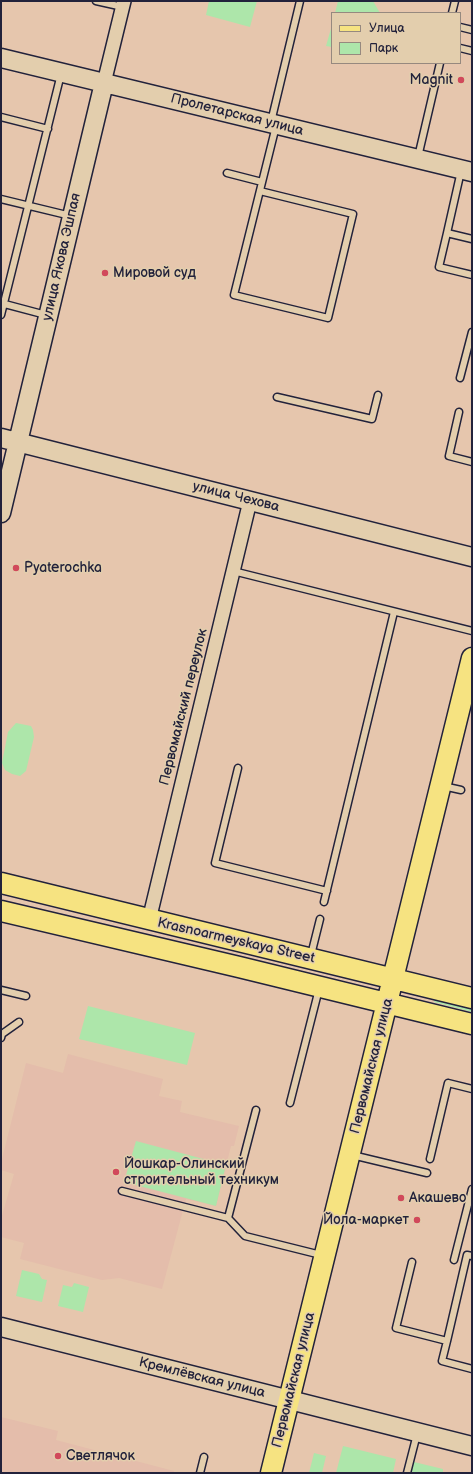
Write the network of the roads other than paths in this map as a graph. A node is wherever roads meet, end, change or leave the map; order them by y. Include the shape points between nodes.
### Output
1 (96, 1) edge
2 (300, 1) edge
3 (455, 1) edge
4 (117, 3) edge
5 (452, 12) edge
6 (461, 27) edge
7 (472, 30) edge
8 (461, 48) edge
9 (472, 51) edge
10 (1, 58) edge
11 (440, 64) edge
12 (61, 72) junction
13 (104, 83) junction
14 (1, 117) edge
15 (273, 124) junction
16 (48, 129) junction
17 (418, 159) junction
18 (467, 171) edge
19 (227, 173) dead end
20 (262, 182) junction
21 (260, 191) junction
22 (1, 199) edge
23 (28, 206) junction
24 (72, 216) junction
25 (447, 233) junction
26 (472, 239) edge
27 (472, 275) edge
28 (2, 303) edge
29 (1, 315) edge
30 (48, 316) junction
31 (472, 332) edge
32 (460, 378) dead end
33 (378, 394) dead end
34 (277, 396) dead end
35 (459, 412) dead end
36 (9, 440) edge
37 (472, 462) edge
38 (250, 501) junction
39 (1, 513) edge
40 (472, 557) edge
41 (233, 572) junction
42 (394, 612) junction
43 (472, 631) edge
44 (472, 658) edge
45 (469, 685) edge
46 (238, 768) dead end
47 (441, 785) junction
48 (461, 790) dead end
49 (1, 883) edge
50 (327, 891) junction
51 (324, 902) dead end
52 (1, 911) edge
53 (320, 919) dead end
54 (149, 920) junction
55 (311, 959) junction
56 (393, 978) junction
57 (320, 986) junction
58 (1, 990) edge
59 (26, 996) dead end
60 (472, 998) edge
61 (388, 1002) junction
62 (20, 1022) dead end
63 (472, 1024) edge
64 (1, 1038) edge
65 (472, 1089) edge
66 (290, 1103) dead end
67 (256, 1110) dead end
68 (350, 1154) junction
69 (430, 1159) dead end
70 (427, 1173) dead end
71 (472, 1189) edge
72 (122, 1191) dead end
73 (228, 1218) junction
74 (325, 1256) junction
75 (472, 1256) edge
76 (454, 1260) dead end
77 (412, 1262) dead end
78 (1, 1327) edge
79 (446, 1341) junction
80 (472, 1369) edge
81 (289, 1400) junction
82 (417, 1432) junction
83 (472, 1446) edge
84 (204, 1457) dead end
85 (200, 1473) edge
86 (271, 1473) edge
87 (407, 1473) edge

1 - 4 lane
2 - 15 lane
3 - 5 lane
4 - 13 street, улица Якова Эшпая
6 - 7 lane
8 - 9 lane
10 - 12 street, Пролетарская улица
11 - 17 lane
12 - 13 street, Пролетарская улица
12 - 16 lane
13 - 15 street, Пролетарская улица
13 - 24 street, улица Якова Эшпая
14 - 16 lane
15 - 17 street, Пролетарская улица
15 - 20 lane
16 - 23 lane
17 - 18 street, Пролетарская улица
18 - 25 lane
19 - 20 lane
20 - 21 lane
21 - 21 lane via 234,295 328,318 353,214
22 - 23 lane
23 - 24 lane
23 - 28 lane
24 - 30 street, улица Якова Эшпая
25 - 26 lane
25 - 27 lane via 439,267
28 - 29 lane
28 - 30 lane
30 - 36 street, улица Якова Эшпая
31 - 32 lane
33 - 34 lane via 372,419
35 - 37 lane via 449,456
36 - 38 street, улица Чехова
36 - 39 street, улица Якова Эшпая
38 - 40 street, улица Чехова
38 - 41 street, Первомайский переулок
41 - 42 lane
41 - 54 street, Первомайский переулок
42 - 43 lane
42 - 50 lane
44 - 45 main road, Первомайская улица
45 - 47 main road, Первомайская улица
46 - 50 lane via 215,863
47 - 48 lane
47 - 56 main road, Первомайская улица
49 - 54 main road, Krasnoarmeyskaya Street
50 - 51 lane
52 - 57 main road, Krasnoarmeyskaya Street
53 - 55 lane
54 - 55 main road, Krasnoarmeyskaya Street
55 - 56 main road, Krasnoarmeyskaya Street
56 - 60 main road, Krasnoarmeyskaya Street
56 - 61 main road, Первомайская улица
57 - 61 main road, Krasnoarmeyskaya Street
57 - 66 lane
58 - 59 lane
61 - 63 main road, Krasnoarmeyskaya Street
61 - 68 main road, Первомайская улица
62 - 64 lane via 2,1034
65 - 69 lane via 448,1083
67 - 73 lane
68 - 70 lane
68 - 74 main road, Первомайская улица
71 - 76 lane
72 - 73 lane
73 - 74 lane via 245,1236
74 - 81 main road, Первомайская улица
75 - 79 lane via 467,1254
77 - 79 lane via 396,1328
78 - 81 street, Кремлёвская улица
79 - 80 lane via 442,1361
81 - 82 street, Кремлёвская улица
81 - 86 main road, Первомайская улица
82 - 83 street, Кремлёвская улица
82 - 87 lane
84 - 85 lane

